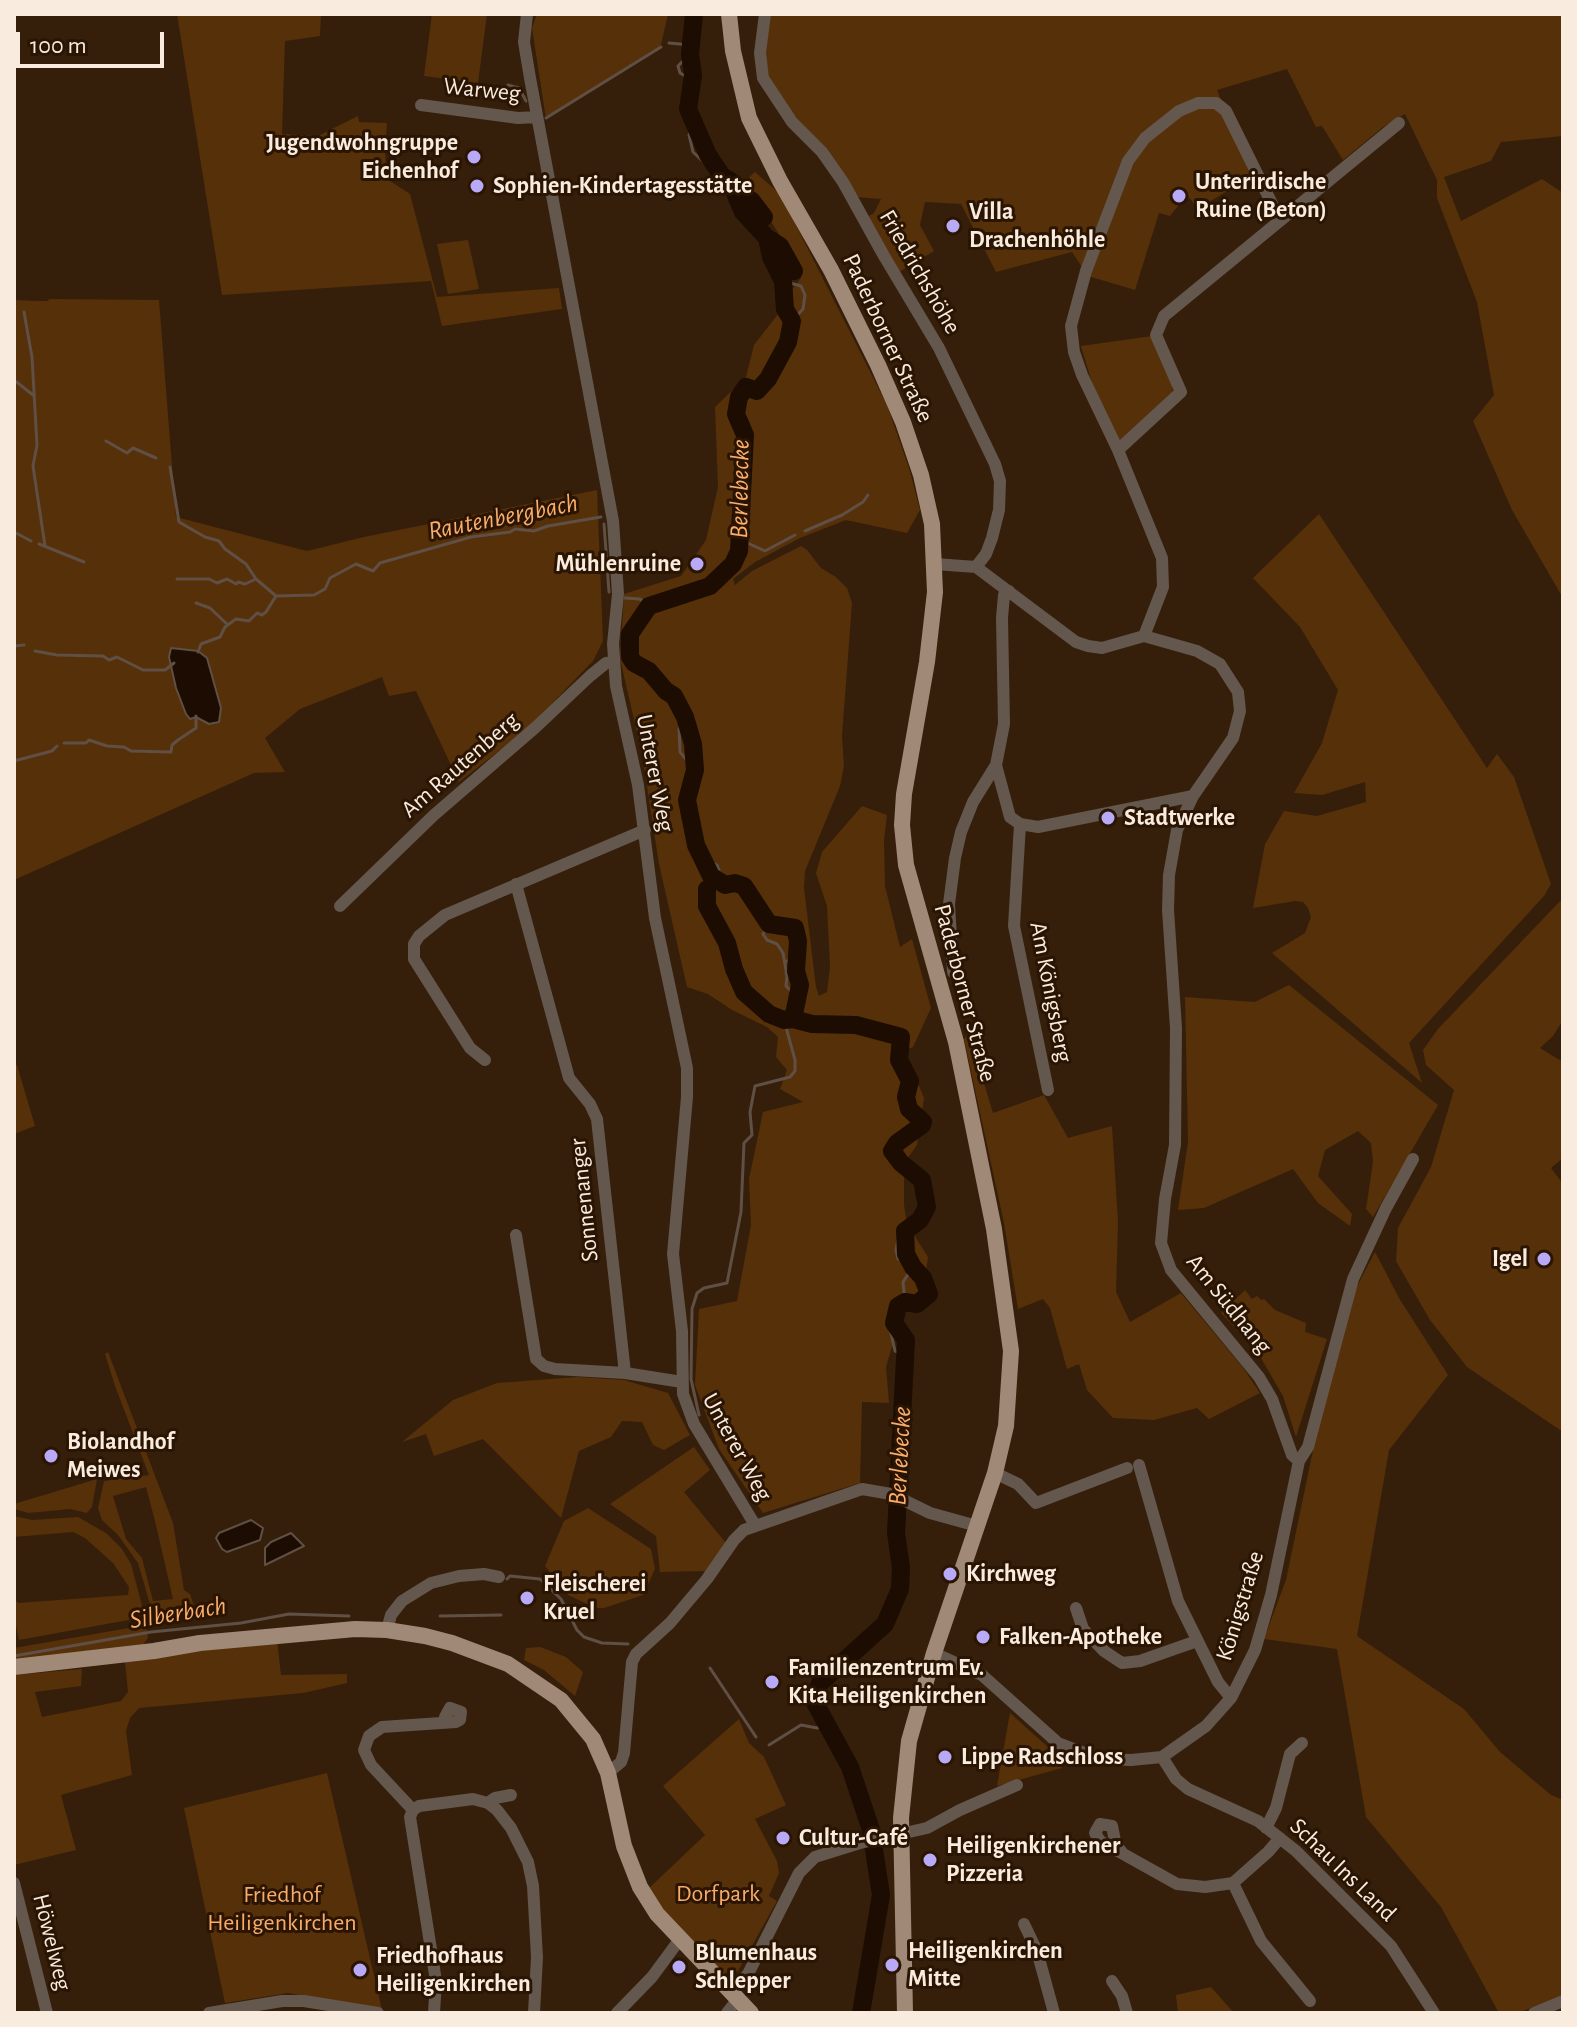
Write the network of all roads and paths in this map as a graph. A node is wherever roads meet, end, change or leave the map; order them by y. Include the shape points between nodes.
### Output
1 (527, 14) edge
2 (729, 14) edge
3 (765, 14) edge
4 (421, 105) dead end
5 (537, 117) junction
6 (1399, 123) dead end
7 (1280, 220) junction
8 (1118, 450) junction
9 (935, 564) junction
10 (976, 567) junction
11 (1009, 591) junction
12 (1144, 636) junction
13 (613, 662) junction
14 (996, 765) junction
15 (1193, 796) junction
16 (1020, 824) junction
17 (645, 830) junction
18 (516, 884) junction
19 (340, 906) dead end
20 (953, 972) dead end
21 (485, 1060) dead end
22 (1048, 1090) dead end
23 (1413, 1159) dead end
24 (516, 1235) dead end
25 (625, 1373) junction
26 (682, 1382) junction
27 (1299, 1461) junction
28 (995, 1473) junction
29 (755, 1525) junction
30 (977, 1526) junction
31 (499, 1577) dead end
32 (1076, 1608) dead end
33 (387, 1630) junction
34 (1197, 1641) junction
35 (934, 1653) junction
36 (14, 1667) edge
37 (1231, 1698) junction
38 (446, 1722) dead end
39 (1302, 1743) dead end
40 (1162, 1757) junction
41 (608, 1773) junction
42 (1017, 1785) dead end
43 (511, 1795) dead end
44 (488, 1803) junction
45 (413, 1810) junction
46 (1266, 1828) junction
47 (901, 1834) junction
48 (1097, 1837) dead end
49 (1280, 1838) junction
50 (14, 1883) edge
51 (1233, 1883) junction
52 (1024, 1924) dead end
53 (680, 1939) junction
54 (1112, 1981) dead end
55 (735, 1995) junction
56 (1310, 2001) dead end
57 (1563, 2001) edge
58 (282, 2007) edge
59 (47, 2013) edge
60 (209, 2013) edge
61 (378, 2013) edge
62 (434, 2013) edge
63 (534, 2013) edge
64 (617, 2013) edge
65 (727, 2013) edge
66 (751, 2013) edge
67 (905, 2013) edge
68 (1054, 2013) edge
69 (1127, 2013) edge
70 (1434, 2013) edge
71 (1534, 2013) edge

1 - 5 street, Unterer Weg via 524,42
2 - 9 main road, Paderborner Straße via 749,118 850,307 903,422 921,475
3 - 10 street, Friedrichshöhe via 763,78 843,182 939,348 995,464 999,510 986,554
4 - 5 street, Warweg
5 - 13 street, Unterer Weg via 613,521 618,594
6 - 7 street
7 - 8 street via 1164,316 1156,335 1181,392
7 - 8 street via 1226,111 1216,103 1179,111 1145,138 1128,161 1071,326 1082,375
8 - 12 street via 1162,558 1163,587
9 - 10 street
9 - 28 main road, Paderborner Straße via 932,628 902,825 908,875 956,1042 1009,1323 1010,1391
10 - 11 street
11 - 12 street via 1076,642 1102,648
11 - 14 street via 1002,618 1004,724
12 - 15 street, Am Südhang via 1209,656 1238,692 1240,711 1233,738
13 - 17 street, Unterer Weg
13 - 19 street, Am Rautenberg via 590,676 434,815
14 - 16 street via 1005,806
14 - 20 street via 973,802 955,858 949,904
15 - 16 street via 1038,827
15 - 27 street, Am Südhang via 1177,830 1169,875 1175,1145 1161,1243 1171,1270 1259,1377
16 - 22 street, Am Königsberg via 1014,926
17 - 18 street
17 - 26 street, Unterer Weg via 655,918 687,1068 673,1254
18 - 21 street via 445,915 414,944 414,959 470,1048
18 - 25 street, Sonnenanger via 569,1078 597,1119
23 - 27 street via 1353,1279 1308,1447
24 - 25 street via 536,1359 555,1369
25 - 26 street
26 - 29 street, Unterer Weg via 694,1424
27 - 37 street, Königstraße via 1271,1595 1255,1650
28 - 30 main road, Paderborner Straße
28 - 34 street via 1018,1484 1036,1503 1133,1466 1178,1601
29 - 30 street via 862,1489 891,1494 930,1513
29 - 41 street via 734,1540 632,1662 624,1753
30 - 35 main road, Paderborner Straße
31 - 33 street via 459,1576 431,1583 402,1601
32 - 34 street via 1083,1629 1122,1663
33 - 36 main road via 303,1632
33 - 41 main road via 452,1643 526,1674 576,1717
34 - 37 street
35 - 40 street via 982,1675 1040,1729 1078,1753 1101,1759
35 - 47 main road, Paderborner Straße via 909,1741
37 - 40 street, Königstraße via 1206,1726
38 - 45 street via 375,1730 365,1743 371,1765
39 - 46 street via 1290,1754
40 - 46 street, Schau Ins Land via 1188,1789
41 - 53 main road via 633,1871 657,1914
42 - 47 street via 927,1828
43 - 44 street
44 - 45 street via 465,1800
44 - 63 street via 520,1844 533,1886
45 - 62 street via 436,1981
46 - 49 street, Schau Ins Land
47 - 55 street via 821,1854 799,1873
47 - 67 main road, Paderborner Straße
48 - 51 street via 1177,1884
49 - 51 street
49 - 70 street, Schau Ins Land via 1391,1946
50 - 59 street, Höwelweg
51 - 56 street via 1261,1941
52 - 68 street
53 - 55 main road
53 - 64 street
54 - 69 street
55 - 65 street
55 - 66 main road
57 - 71 street
58 - 60 street
58 - 61 street via 304,2001

